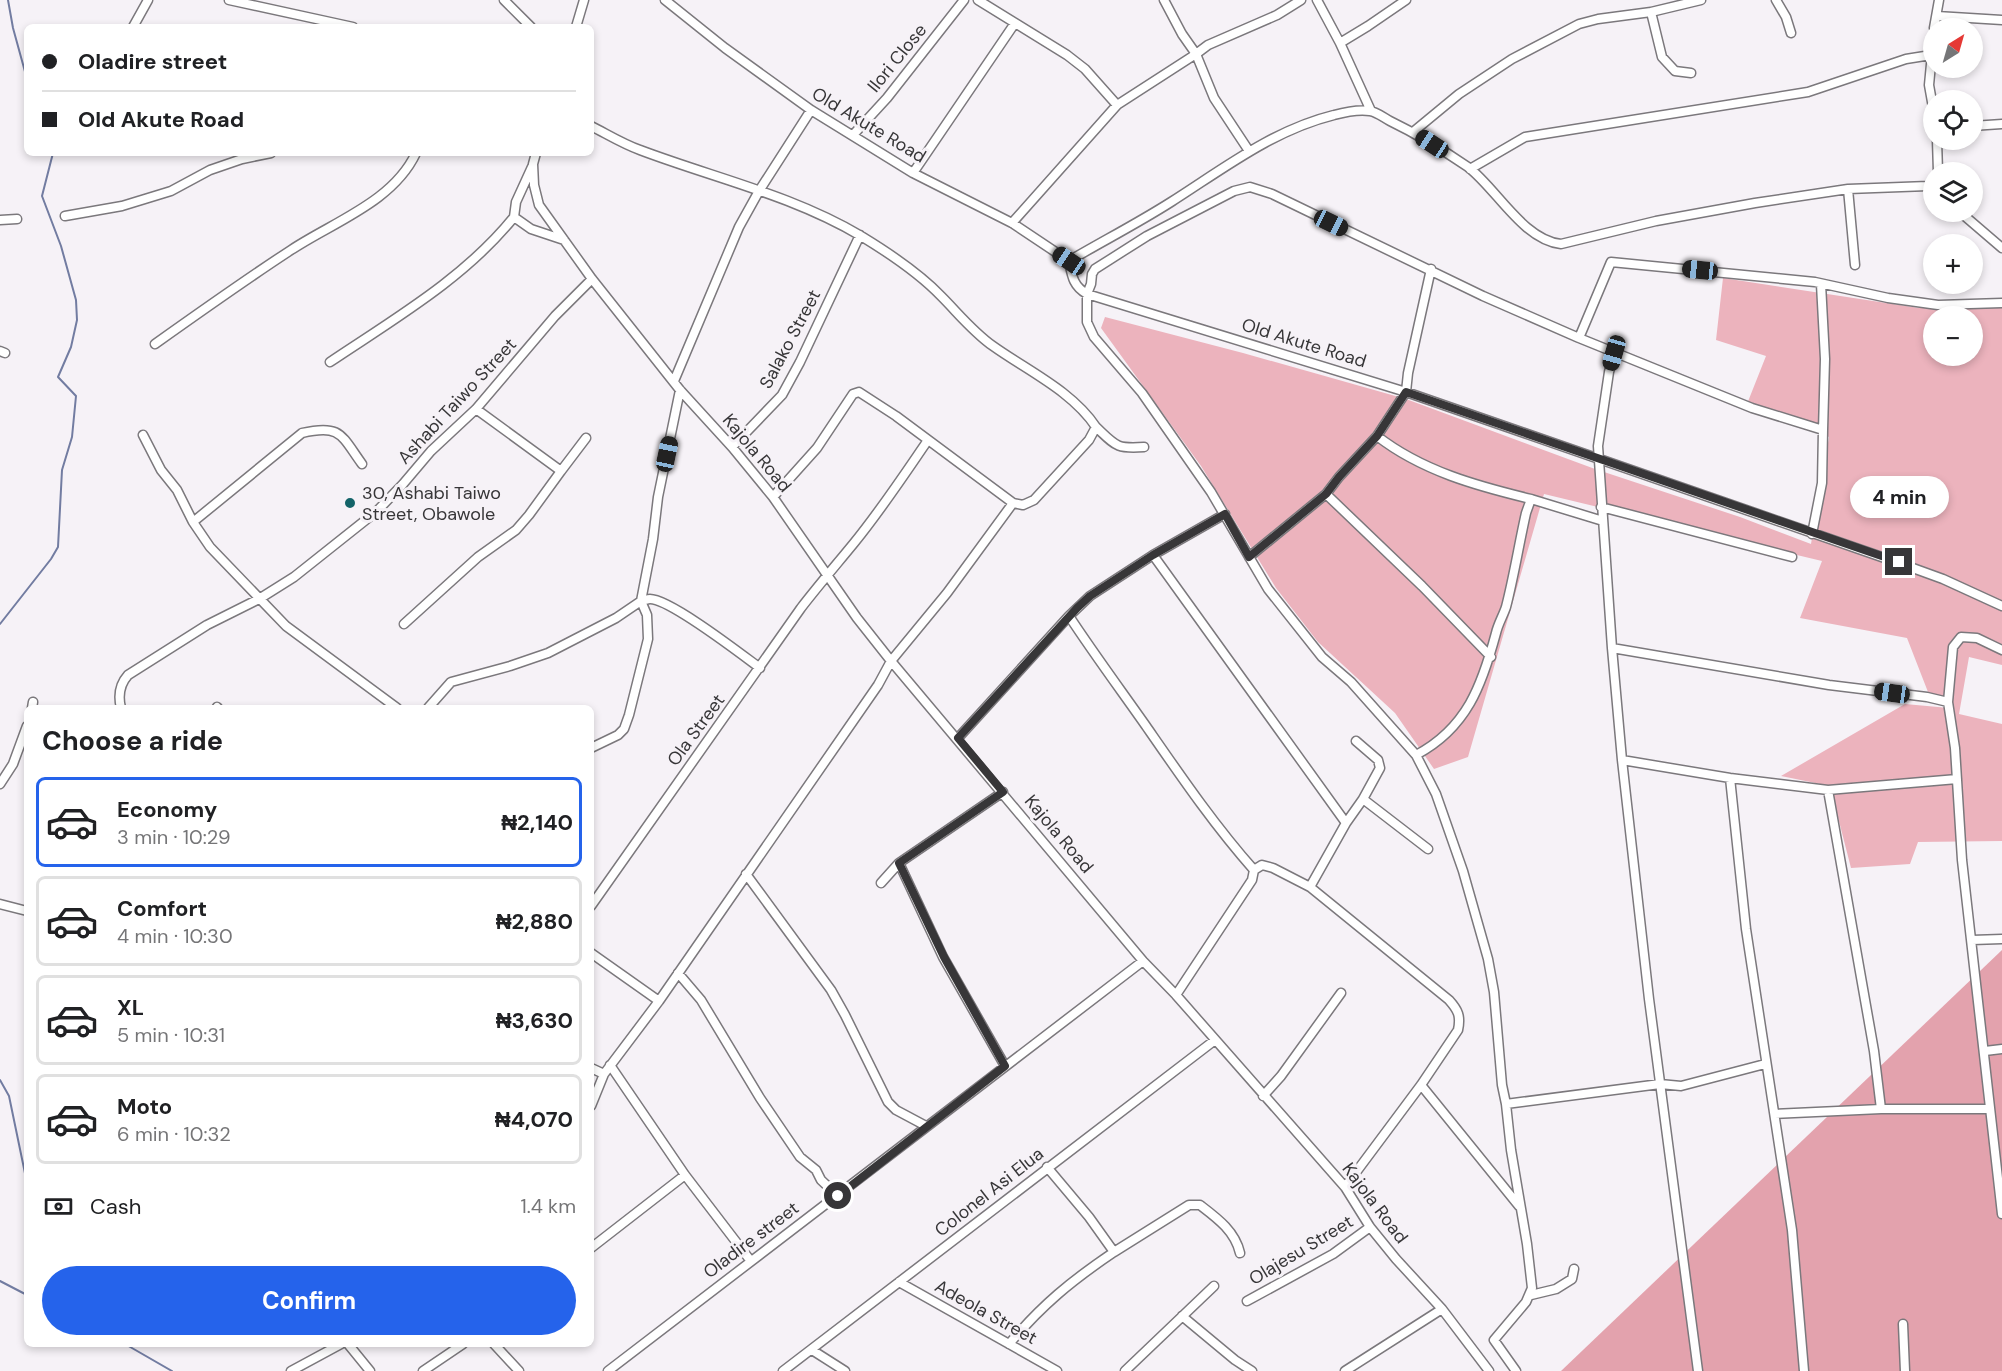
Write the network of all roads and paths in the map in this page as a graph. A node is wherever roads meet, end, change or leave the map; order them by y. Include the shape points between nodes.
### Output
1 (148, 0) edge
2 (229, 0) edge
3 (504, 0) edge
4 (584, 0) edge
5 (664, 0) edge
6 (964, 0) edge
7 (1164, 0) edge
8 (1301, 0) edge
9 (1317, 0) edge
10 (1406, 0) edge
11 (1701, 0) edge
12 (1776, 0) edge
13 (1939, 0) edge
14 (983, 1) edge
15 (1651, 12) junction
16 (1937, 16) joint
17 (2002, 20) edge
18 (1015, 23) junction
19 (135, 24) edge
20 (339, 24) edge
21 (528, 24) edge
22 (577, 24) edge
23 (1791, 33) dead end
24 (1340, 43) junction
25 (1196, 54) junction
26 (1923, 56) edge
27 (1690, 73) dead end
28 (1117, 105) junction
29 (811, 110) junction
30 (1371, 111) junction
31 (2002, 124) edge
32 (1983, 125) edge
33 (594, 128) edge
34 (1413, 132) junction
35 (853, 135) junction
36 (1249, 151) junction
37 (256, 156) edge
38 (414, 156) edge
39 (535, 156) edge
40 (533, 164) junction
41 (1470, 169) junction
42 (913, 173) junction
43 (1923, 186) edge
44 (1848, 189) junction
45 (759, 191) junction
46 (65, 216) dead end
47 (514, 218) junction
48 (17, 219) dead end
49 (0, 220) edge
50 (1972, 222) edge
51 (1012, 223) junction
52 (860, 235) junction
53 (564, 240) junction
54 (2002, 248) edge
55 (1069, 261) junction
56 (1855, 265) dead end
57 (1431, 270) junction
58 (592, 279) junction
59 (1821, 284) junction
60 (1087, 294) junction
61 (2002, 303) edge
62 (1579, 338) junction
63 (155, 344) dead end
64 (1614, 353) junction
65 (330, 362) dead end
66 (674, 381) junction
67 (681, 390) junction
68 (1406, 392) junction
69 (476, 409) junction
70 (1096, 427) junction
71 (1823, 430) junction
72 (143, 435) dead end
73 (1377, 436) junction
74 (586, 438) dead end
75 (928, 440) junction
76 (732, 447) junction
77 (1144, 447) dead end
78 (1600, 460) junction
79 (362, 464) dead end
80 (561, 471) junction
81 (1326, 494) junction
82 (773, 497) junction
83 (1531, 499) junction
84 (1013, 503) junction
85 (1601, 507) junction
86 (1225, 514) junction
87 (1603, 521) junction
88 (193, 522) junction
89 (1812, 534) junction
90 (1153, 555) junction
91 (1249, 557) junction
92 (1792, 557) dead end
93 (827, 574) junction
94 (259, 599) junction
95 (641, 602) junction
96 (2002, 606) edge
97 (1069, 616) junction
98 (404, 624) dead end
99 (1612, 648) junction
100 (2002, 650) edge
101 (1491, 657) junction
102 (891, 661) junction
103 (760, 668) junction
104 (1948, 702) junction
105 (121, 705) edge
106 (393, 705) edge
107 (431, 705) edge
108 (24, 734) edge
109 (958, 738) junction
110 (1356, 741) dead end
111 (594, 747) edge
112 (1416, 755) junction
113 (1622, 760) junction
114 (1730, 778) junction
115 (1957, 779) junction
116 (0, 784) edge
117 (1828, 790) junction
118 (1003, 792) junction
119 (1363, 799) junction
120 (1346, 823) junction
121 (1428, 849) dead end
122 (899, 863) junction
123 (1254, 870) junction
124 (746, 874) junction
125 (881, 883) dead end
126 (1310, 887) junction
127 (594, 902) edge
128 (0, 904) edge
129 (24, 910) edge
130 (2002, 939) edge
131 (1972, 940) junction
132 (594, 955) edge
133 (1143, 961) junction
134 (678, 973) junction
135 (1341, 993) dead end
136 (1176, 995) junction
137 (659, 1001) junction
138 (1215, 1040) junction
139 (2002, 1049) edge
140 (1985, 1051) junction
141 (1766, 1064) junction
142 (610, 1065) junction
143 (1005, 1066) junction
144 (594, 1069) edge
145 (604, 1074) junction
146 (1659, 1084) junction
147 (1421, 1085) junction
148 (1263, 1096) junction
149 (594, 1099) edge
150 (1506, 1104) junction
151 (1881, 1109) junction
152 (1990, 1109) junction
153 (1775, 1114) junction
154 (926, 1126) junction
155 (1999, 1155) edge
156 (1047, 1167) junction
157 (685, 1175) junction
158 (1345, 1186) junction
159 (838, 1196) junction
160 (1520, 1207) junction
161 (2002, 1214) edge
162 (1370, 1227) junction
163 (594, 1246) edge
164 (1113, 1252) junction
165 (1240, 1253) dead end
166 (750, 1260) junction
167 (1574, 1269) dead end
168 (899, 1282) junction
169 (1214, 1286) dead end
170 (1531, 1295) junction
171 (1247, 1301) dead end
172 (1442, 1310) junction
173 (1182, 1316) junction
174 (1903, 1324) dead end
175 (1009, 1344) junction
176 (335, 1347) edge
177 (350, 1347) edge
178 (459, 1347) edge
179 (497, 1347) edge
180 (812, 1350) junction
181 (291, 1371) edge
182 (370, 1371) edge
183 (423, 1371) edge
184 (519, 1371) edge
185 (608, 1371) edge
186 (783, 1371) edge
187 (845, 1371) edge
188 (1057, 1371) edge
189 (1125, 1371) edge
190 (1252, 1371) edge
191 (1345, 1371) edge
192 (1489, 1371) edge
193 (1516, 1371) edge
194 (1698, 1371) edge
195 (1804, 1371) edge
196 (1905, 1371) edge

1 - 19 street
2 - 20 street
3 - 21 street
4 - 22 street
5 - 29 street, Old Akute Road
6 - 35 street, Ilori Close
7 - 25 street
8 - 25 street
9 - 24 street
10 - 24 street
11 - 15 street
12 - 23 street
13 - 16 street
14 - 18 street
15 - 27 street via 1662,57 1675,71
15 - 34 street via 1579,24 1512,59 1459,94
16 - 17 street
18 - 28 street via 1085,69
18 - 42 street
24 - 30 street
25 - 28 street
25 - 36 street via 1214,98
26 - 41 street via 1808,92 1525,137
28 - 51 street
29 - 35 street, Old Akute Road
29 - 45 street
30 - 34 street
30 - 36 street via 1348,111 1319,118
31 - 32 street
33 - 45 street via 637,149
34 - 41 street
35 - 42 street, Old Akute Road
36 - 55 street via 1170,203
37 - 46 street via 210,170 171,191 122,206
38 - 63 street via 381,195 293,249
39 - 40 street, Kajola Road
40 - 47 street via 516,202
40 - 53 street, Kajola Road via 539,205
41 - 44 street via 1542,239 1561,244 1656,221
42 - 51 street, Old Akute Road
43 - 44 street
44 - 56 street
45 - 52 street
45 - 66 street via 717,275
47 - 53 street via 531,229
47 - 65 street via 479,255 435,290
48 - 49 street
50 - 54 street
51 - 55 street, Old Akute Road
52 - 70 street via 900,261 940,294 967,325 1052,385 1088,415
52 - 76 street, Salako Street via 782,394
53 - 58 street, Kajola Road
55 - 60 street via 1073,283
57 - 60 street via 1303,208 1250,187 1234,191 1147,236 1095,268
57 - 62 street
57 - 68 street
58 - 66 street, Kajola Road
58 - 69 street, Ashabi Taiwo Street
59 - 61 street via 1938,305
59 - 62 street via 1611,262
59 - 71 street
60 - 68 street, Old Akute Road
60 - 86 street via 1087,322 1095,337 1142,393
62 - 64 street
64 - 71 street via 1752,408
64 - 78 street via 1599,434
66 - 67 street, Kajola Road
67 - 76 street, Kajola Road
67 - 95 street
68 - 73 street
68 - 78 street, Old Akute Road
69 - 80 street
69 - 94 street, Ashabi Taiwo Street via 430,451 377,511 325,554
70 - 77 street via 1115,446
70 - 84 street via 1089,440 1034,500 1023,505
71 - 89 street via 1822,483
72 - 88 street
73 - 81 street
73 - 83 street via 1426,466 1469,483
74 - 80 street
75 - 82 street via 866,395 853,394 817,448
75 - 84 street
75 - 93 street, Ola Street
76 - 82 street, Kajola Road
78 - 85 street
78 - 89 street, Old Akute Road
79 - 88 street via 333,429 302,433
80 - 98 street via 516,530 478,556
81 - 91 street
81 - 101 street
82 - 93 street, Kajola Road
83 - 87 street
83 - 101 street
84 - 102 street
85 - 87 street
85 - 92 street
86 - 90 street
86 - 91 street
87 - 99 street
88 - 94 street via 210,547
89 - 96 street, Old Akute Road via 1943,579
90 - 97 street via 1090,596
90 - 120 street
91 - 112 street via 1268,589 1322,657 1351,682
93 - 102 street, Kajola Road
93 - 103 street, Ola Street
94 - 105 street, Ashabi Taiwo Street via 207,625 128,675 120,690
94 - 106 street via 286,626
95 - 103 street via 651,599 662,603
95 - 107 street via 548,653 451,682
95 - 111 street via 647,615 648,639 629,715 618,735
97 - 109 street
97 - 123 street via 1201,803
99 - 104 street
99 - 113 street
100 - 104 street via 1977,638 1960,637 1953,647
101 - 112 street via 1473,698 1453,729
102 - 109 street, Kajola Road
102 - 124 street
103 - 127 street, Ola Street
104 - 115 street
108 - 116 street via 13,764
109 - 118 street, Kajola Road
110 - 119 street via 1378,760 1380,768
112 - 150 street via 1448,826 1488,959
113 - 114 street
113 - 146 street
114 - 117 street
114 - 141 street
115 - 117 street
115 - 131 street
117 - 151 street
118 - 122 street
118 - 133 street, Kajola Road
119 - 120 street
119 - 121 street
120 - 126 street
122 - 125 street
122 - 143 street via 944,957
123 - 126 street via 1262,865 1273,868
123 - 136 street via 1252,880
124 - 134 street
124 - 154 street via 831,990 888,1102
126 - 147 street via 1457,1010 1458,1030
128 - 129 street
130 - 131 street
131 - 140 street
132 - 137 street
133 - 136 street, Kajola Road
133 - 143 street, Oladire street
134 - 137 street
134 - 159 street via 701,1000 800,1157
135 - 148 street
136 - 138 street, Kajola Road
137 - 142 street
138 - 148 street, Kajola Road
138 - 156 street, Colonel Asi Elua
139 - 140 street
140 - 152 street
141 - 146 street via 1681,1086
141 - 153 street
142 - 145 street
142 - 157 street
143 - 154 street, Oladire street
144 - 145 street
145 - 149 street
146 - 150 street
146 - 194 street
147 - 158 street
147 - 160 street
148 - 158 street, Kajola Road
150 - 160 street
151 - 152 street
151 - 153 street
152 - 155 street
153 - 195 street via 1792,1230
154 - 159 street, Oladire street
155 - 161 street
156 - 164 street
156 - 168 street, Colonel Asi Elua
157 - 163 street
157 - 166 street
158 - 162 street, Kajola Road
159 - 166 street, Oladire street
160 - 170 street
162 - 171 street, Olajesu Street via 1333,1254
162 - 172 street, Kajola Road
164 - 165 street via 1194,1203 1228,1229
164 - 175 street via 1072,1280
166 - 185 street, Oladire street
167 - 170 street via 1572,1279 1557,1289
168 - 175 street, Adeola Street
168 - 180 street, Colonel Asi Elua
169 - 173 street
170 - 193 street via 1494,1340
172 - 191 street
172 - 192 street, Kajola Road
173 - 189 street
173 - 190 street
174 - 196 street
175 - 188 street, Adeola Street
176 - 181 street
177 - 182 street
178 - 183 street
179 - 184 street
180 - 186 street, Colonel Asi Elua
180 - 187 street

